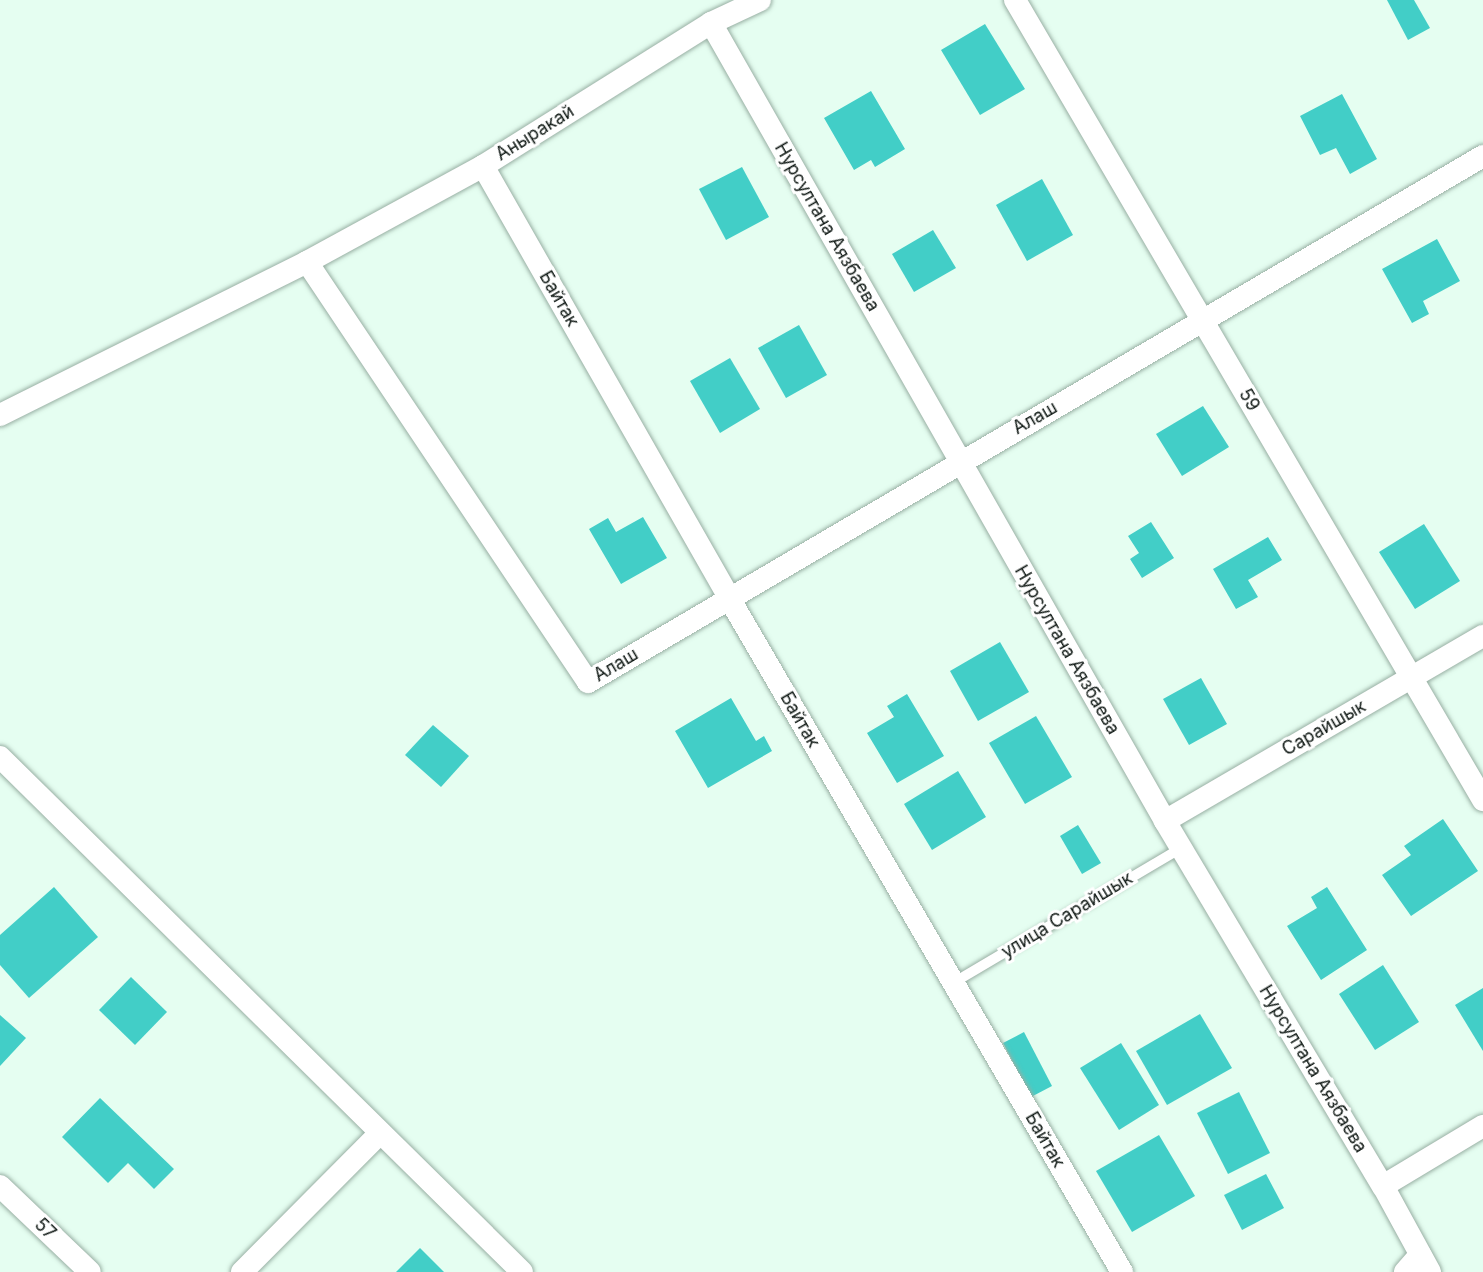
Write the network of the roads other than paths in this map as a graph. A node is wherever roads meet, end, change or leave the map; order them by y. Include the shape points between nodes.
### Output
1 (760, 0) edge
2 (1015, 0) edge
3 (711, 23) junction
4 (1483, 156) edge
5 (483, 166) junction
6 (308, 262) junction
7 (1203, 322) junction
8 (0, 415) edge
9 (960, 461) junction
10 (729, 598) junction
11 (1483, 636) edge
12 (1410, 678) junction
13 (0, 757) edge
14 (1483, 800) edge
15 (1165, 821) junction
16 (1181, 848) junction
17 (953, 983) junction
18 (1483, 1126) edge
19 (380, 1133) junction
20 (0, 1186) edge
21 (1383, 1186) junction
22 (1425, 1263) edge
23 (90, 1272) edge
24 (242, 1272) edge
25 (522, 1272) edge
26 (1122, 1272) edge
27 (1405, 1272) edge

1 - 3 street, Аныракай
2 - 7 street, 59
3 - 5 street, Аныракай
3 - 9 street, Нурсултана Аязбаева
4 - 7 street, Алаш
5 - 6 street, Аныракай
5 - 10 street, Байтак
6 - 8 street, Аныракай
6 - 10 street, Алаш via 588,682
7 - 9 street, Алаш
7 - 12 street, 59
9 - 10 street, Алаш
9 - 15 street, Нурсултана Аязбаева
10 - 17 street, Байтак
11 - 12 street, Сарайшык
12 - 14 street, 59
12 - 15 street, Сарайшык
13 - 19 street
15 - 16 street, Нурсултана Аязбаева
16 - 17 lane, улица Сарайшык
16 - 21 street, Нурсултана Аязбаева
17 - 26 street, Байтак
18 - 21 street
19 - 24 street
19 - 25 street
20 - 23 street, 57
21 - 22 street, Нурсултана Аязбаева
22 - 27 street

